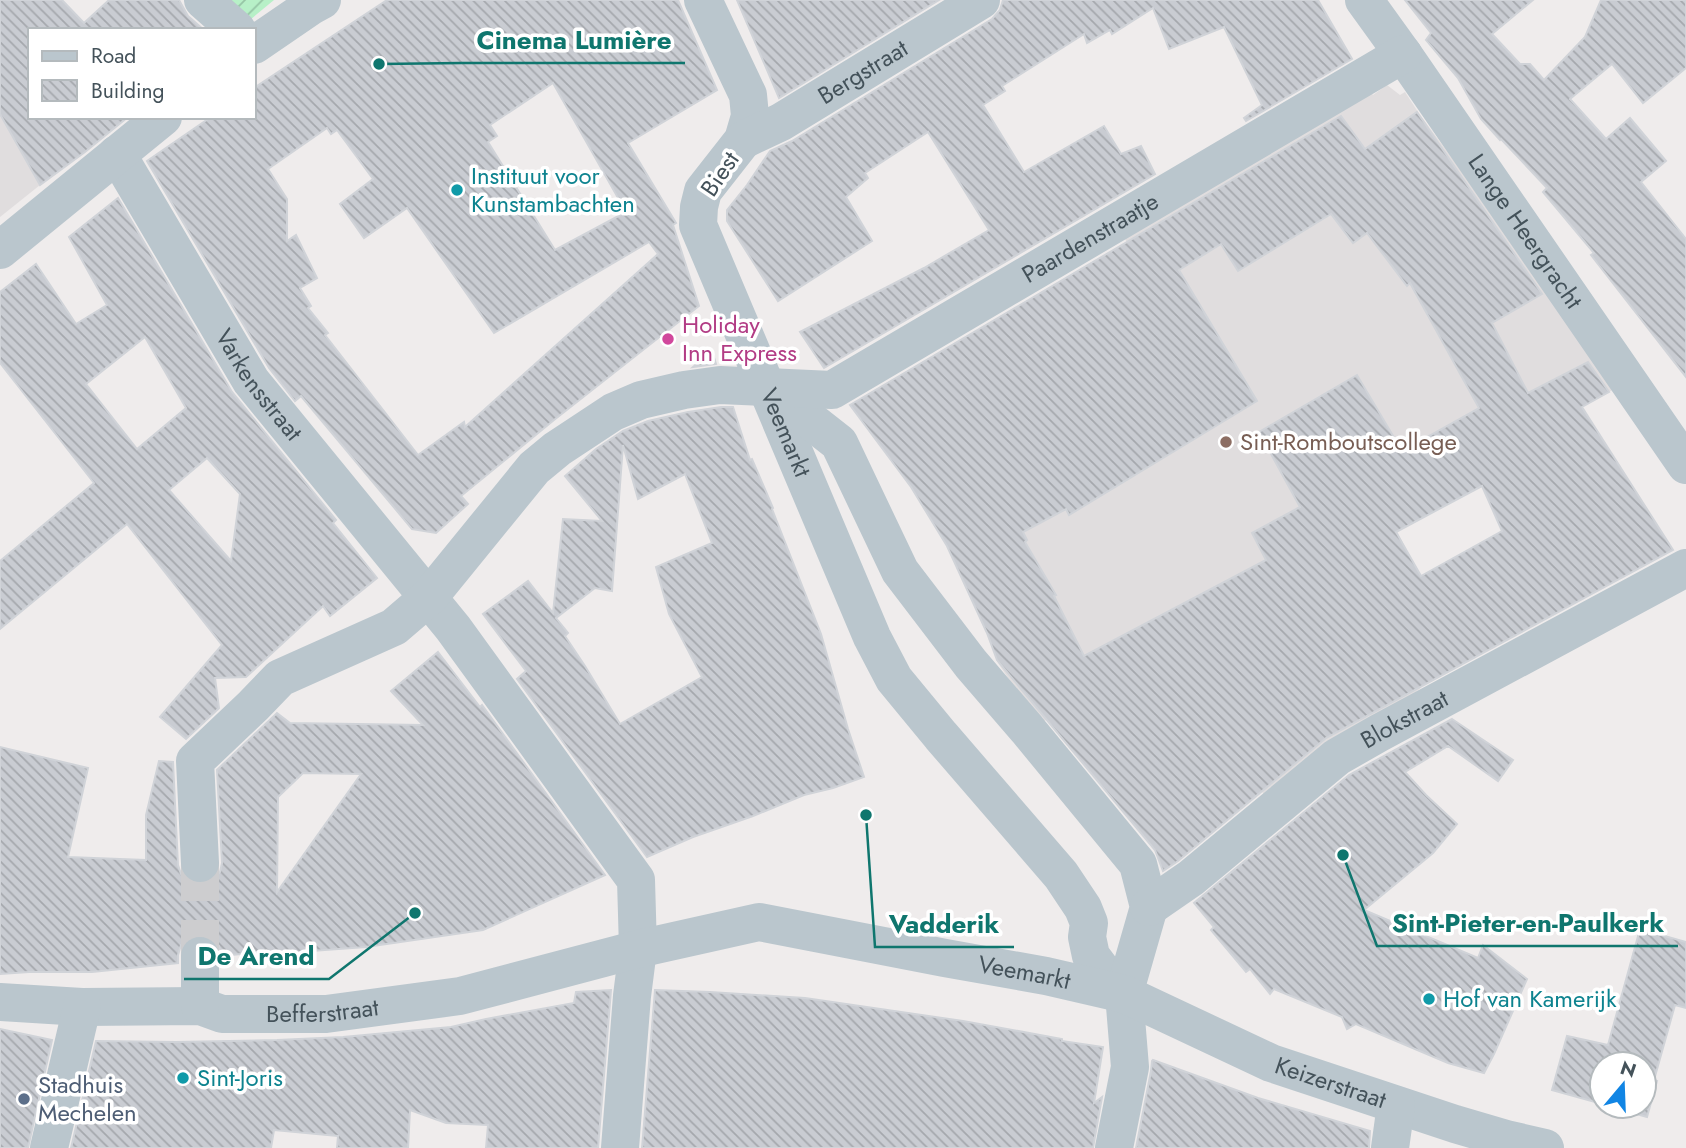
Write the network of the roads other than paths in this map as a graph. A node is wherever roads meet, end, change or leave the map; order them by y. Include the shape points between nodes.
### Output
1 (203, 0) edge
2 (322, 0) edge
3 (703, 0) edge
4 (981, 0) edge
5 (1364, 0) edge
6 (235, 28) edge
7 (256, 44) edge
8 (1403, 54) junction
9 (161, 119) edge
10 (743, 140) junction
11 (123, 164) junction
12 (0, 250) edge
13 (768, 387) junction
14 (1686, 465) edge
15 (1686, 568) edge
16 (429, 597) junction
17 (200, 863) tunnel mouth
18 (1149, 907) junction
19 (638, 949) junction
20 (200, 956) tunnel mouth
21 (1124, 994) junction
22 (0, 1002) edge
23 (200, 1006) junction
24 (82, 1007) junction
25 (1396, 1105) junction
26 (49, 1148) edge
27 (620, 1148) edge
28 (1114, 1148) edge
29 (1390, 1148) edge
30 (1545, 1148) edge

1 - 6 street
2 - 7 street
3 - 10 street, Biest via 748,95 750,116
4 - 10 street, Bergstraat
5 - 8 street, Lange Heergracht
8 - 13 street, Paardenstraatje via 831,390
8 - 14 street, Lange Heergracht
9 - 11 street
10 - 13 street, Biest via 703,191 698,225
11 - 12 street
11 - 16 street, Varkensstraat via 251,381
13 - 16 street via 720,384 641,400 613,412 534,468
13 - 18 street, Veemarkt via 839,443 901,571 971,664 1138,864
13 - 21 street, Veemarkt via 872,637 894,679 1061,875 1089,922 1091,956
15 - 18 street, Blokstraat via 1338,757
16 - 17 street via 394,627 280,678 195,761
16 - 19 street, Varkensstraat via 636,880
18 - 21 street
19 - 21 street, Veemarkt via 759,922
19 - 23 street, Befferstraat via 460,996 326,1014 222,1014
19 - 27 street, Varkensstraat
20 - 23 street
21 - 25 street, Keizerstraat via 1272,1063
21 - 28 street via 1131,1061
22 - 24 street, Befferstraat
23 - 24 street, Befferstraat
24 - 26 street
25 - 29 street
25 - 30 street, Keizerstraat

